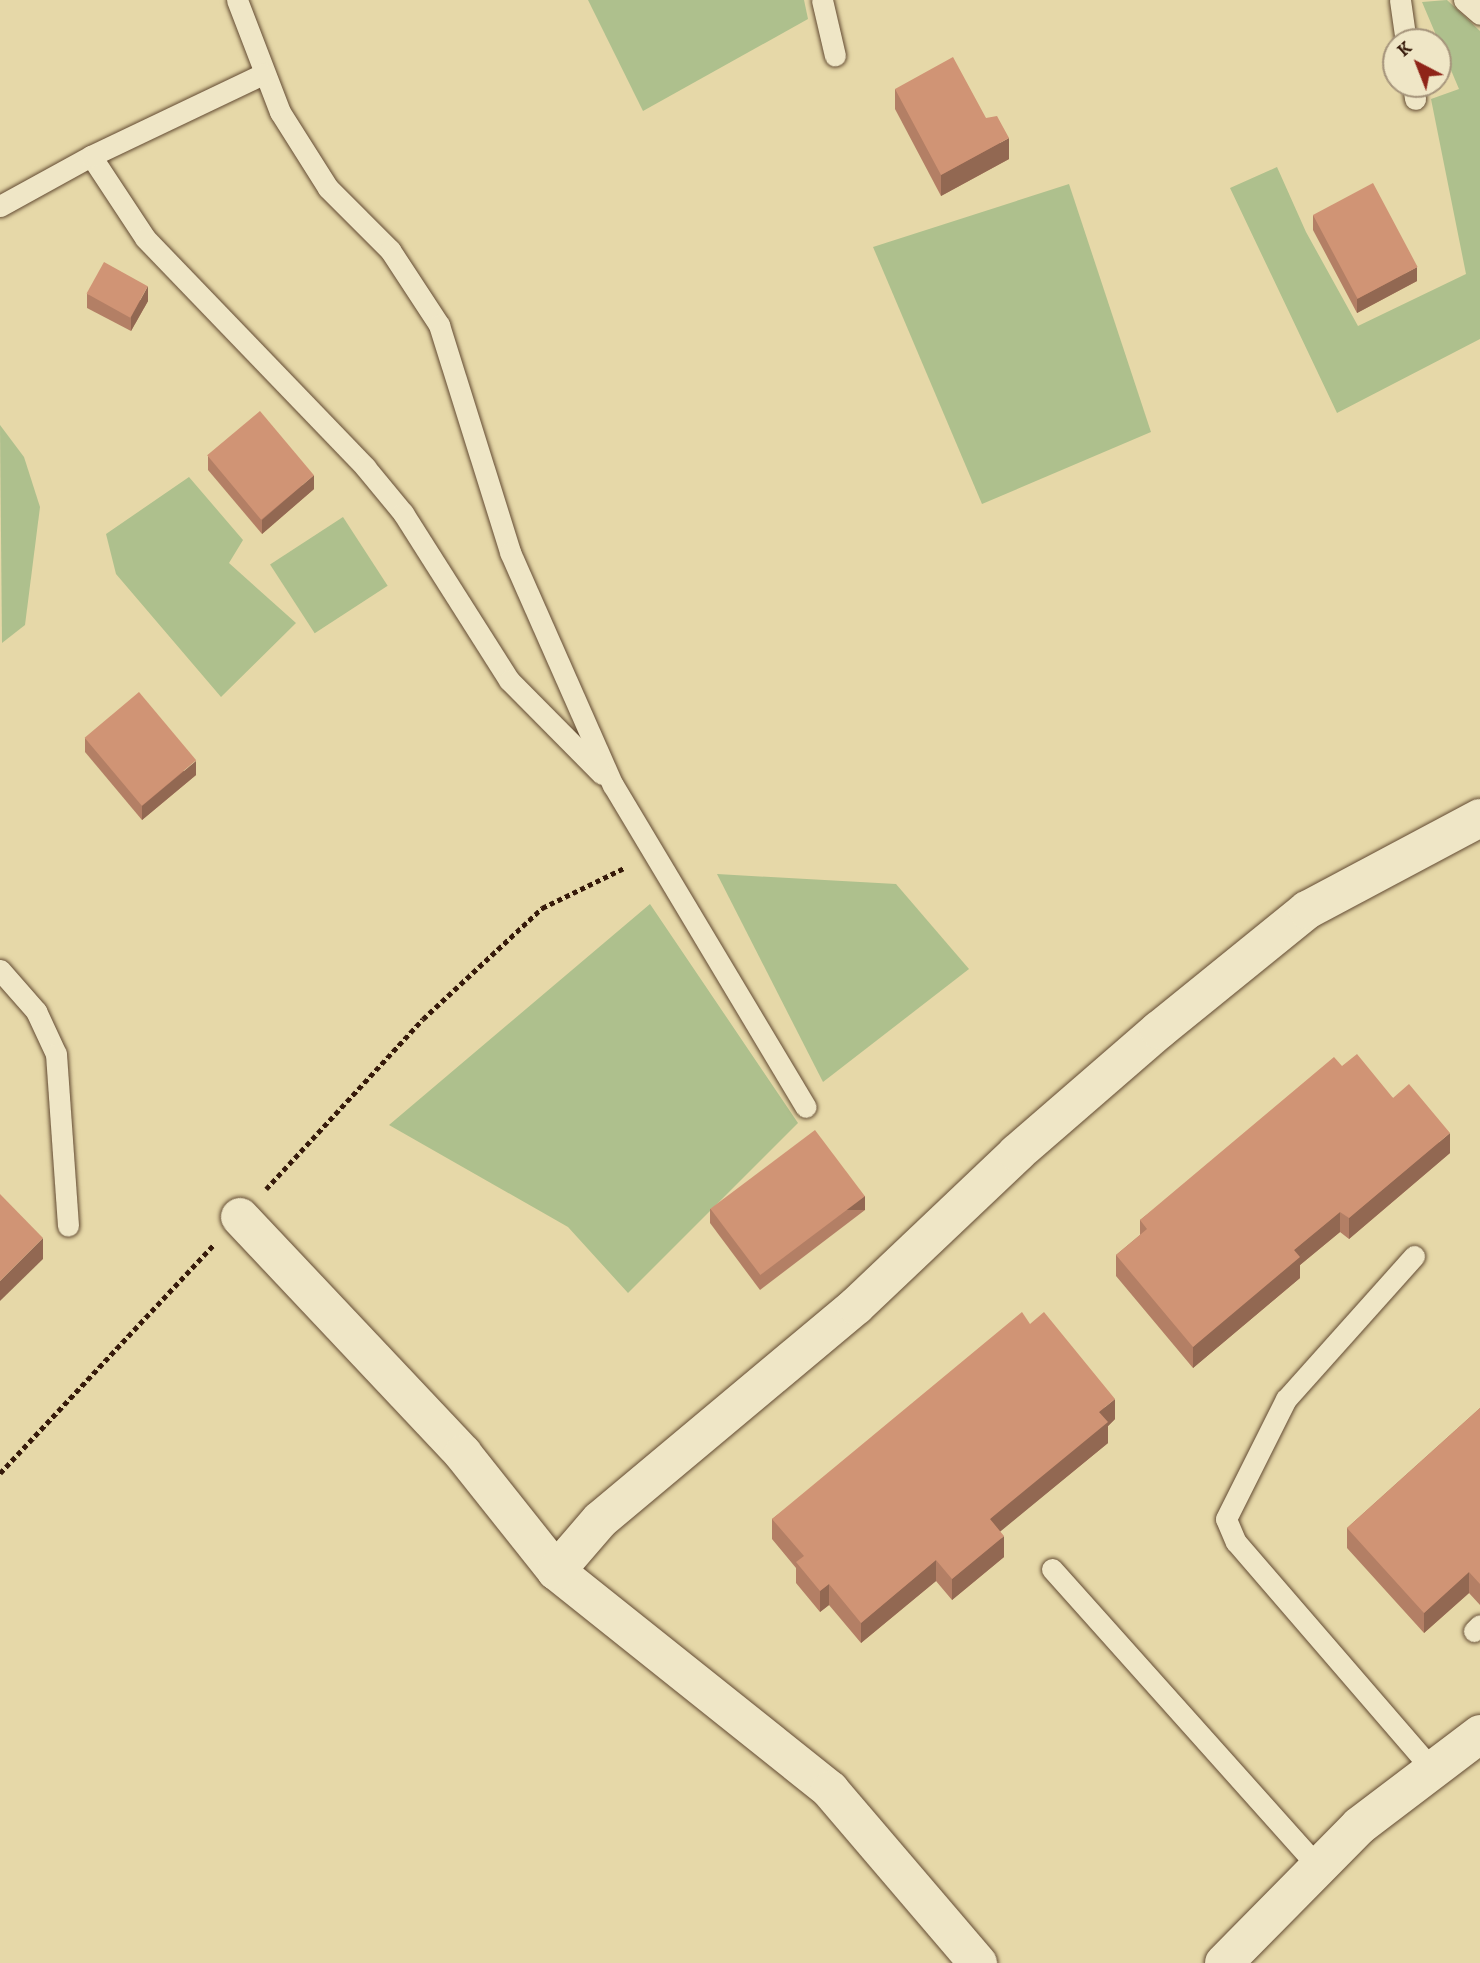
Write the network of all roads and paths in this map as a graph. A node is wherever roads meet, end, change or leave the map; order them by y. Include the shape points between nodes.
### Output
1 (237, 0) edge
2 (822, 0) edge
3 (1400, 0) edge
4 (1464, 0) edge
5 (1480, 14) edge
6 (1404, 28) edge
7 (835, 56) dead end
8 (263, 74) junction
9 (91, 156) junction
10 (0, 206) edge
11 (613, 785) junction
12 (1480, 818) edge
13 (652, 854) junction
14 (0, 970) edge
15 (806, 1107) dead end
16 (240, 1217) junction
17 (68, 1226) dead end
18 (1414, 1256) dead end
19 (0, 1474) edge
20 (1052, 1569) dead end
21 (556, 1570) junction
22 (1480, 1734) edge
23 (1433, 1770) junction
24 (1318, 1866) junction
25 (978, 1963) edge
26 (1224, 1963) edge

1 - 8 lane
2 - 7 lane
3 - 6 lane
4 - 5 lane
8 - 9 lane
8 - 11 lane via 280,112 328,188 390,250 439,325 510,552
9 - 10 lane
9 - 11 lane via 145,238 365,467 403,513 509,680
11 - 13 lane
12 - 21 street via 1307,910 1159,1030 1017,1153 856,1307 600,1520
13 - 15 lane
13 - 16 path via 542,908 423,1019
14 - 17 lane via 36,1011 56,1054
16 - 19 path
16 - 21 street via 463,1454
18 - 23 lane via 1286,1399 1226,1519 1236,1542
20 - 24 lane
21 - 25 street via 830,1790
22 - 23 street
23 - 24 street via 1359,1826
24 - 26 street

